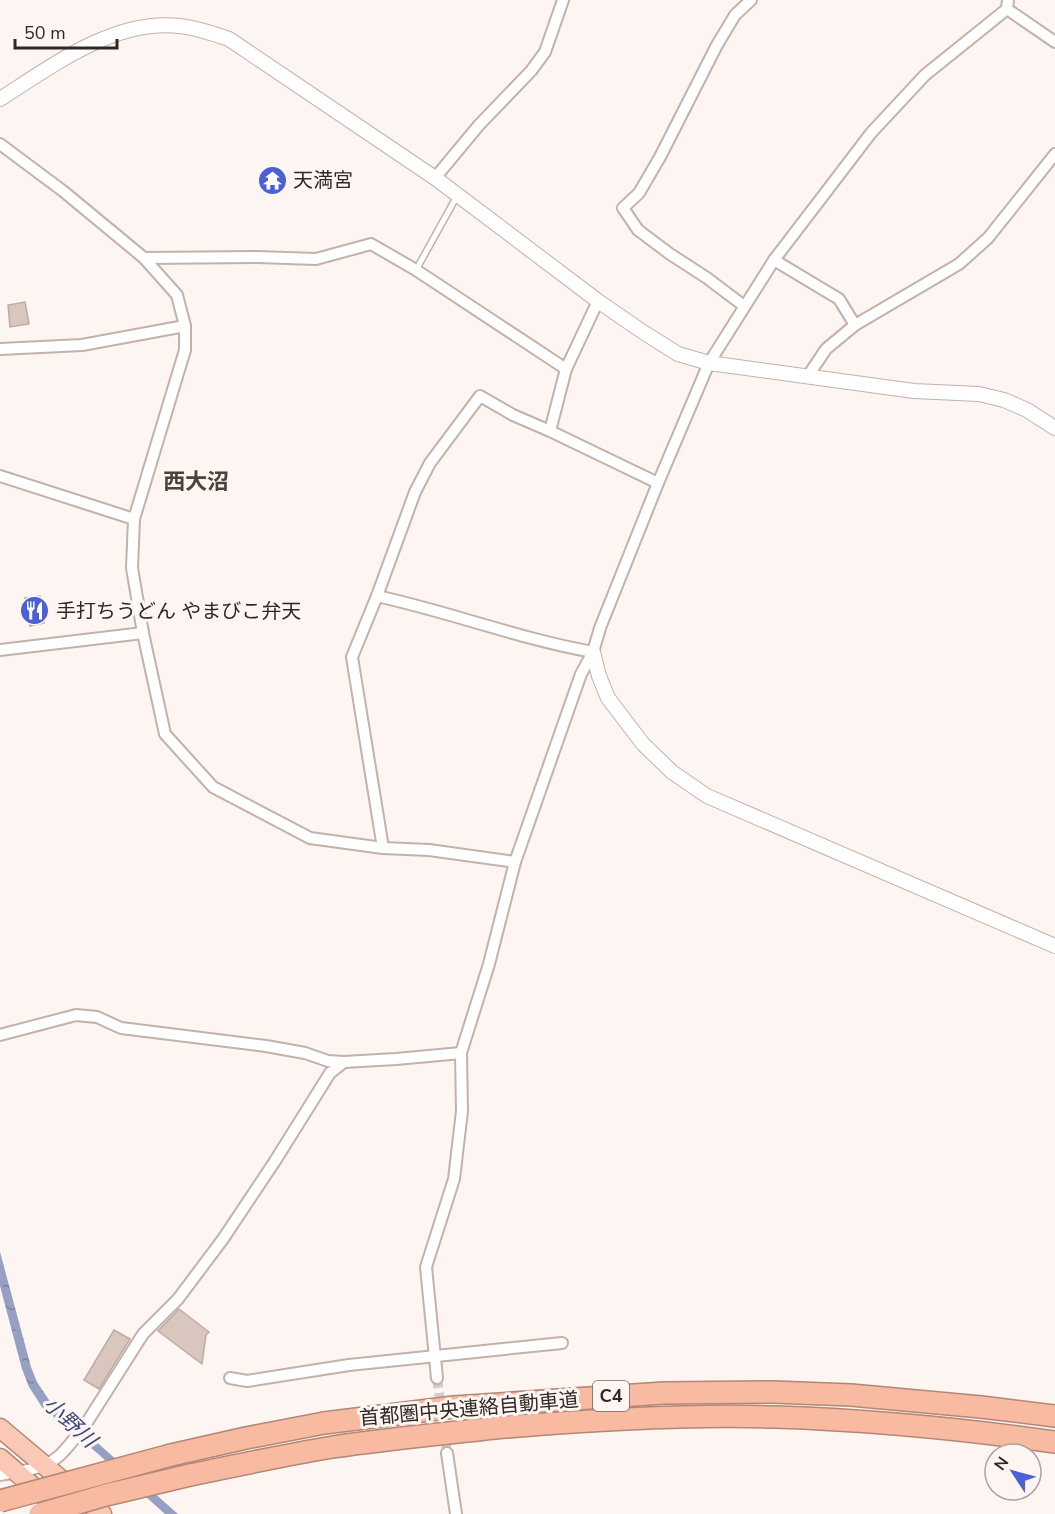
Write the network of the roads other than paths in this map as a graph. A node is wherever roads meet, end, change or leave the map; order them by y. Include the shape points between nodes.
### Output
1 (563, 0) edge
2 (751, 0) edge
3 (1007, 4) edge
4 (1055, 42) edge
5 (0, 99) edge
6 (0, 144) edge
7 (1055, 154) edge
8 (435, 178) junction
9 (458, 196) junction
10 (144, 258) junction
11 (774, 260) junction
12 (416, 270) junction
13 (598, 301) junction
14 (744, 306) junction
15 (855, 325) junction
16 (185, 326) junction
17 (0, 349) edge
18 (709, 363) junction
19 (566, 369) junction
20 (808, 376) junction
21 (1055, 428) edge
22 (550, 431) junction
23 (0, 476) edge
24 (658, 483) junction
25 (134, 519) junction
26 (377, 596) junction
27 (143, 633) junction
28 (0, 650) edge
29 (593, 652) junction
30 (383, 848) junction
31 (515, 862) junction
32 (1055, 946) edge
33 (0, 1035) edge
34 (461, 1053) junction
35 (344, 1062) junction
36 (562, 1344) dead end
37 (434, 1356) junction
38 (437, 1377) tunnel mouth
39 (230, 1378) dead end
40 (1055, 1416) edge
41 (0, 1428) edge
42 (1055, 1442) edge
43 (447, 1453) tunnel mouth
44 (0, 1458) edge
45 (43, 1466) junction
46 (8, 1474) edge
47 (0, 1501) edge
48 (40, 1514) edge
49 (65, 1514) edge
50 (102, 1514) edge
51 (456, 1514) edge

1 - 8 street via 545,52
2 - 14 street via 735,15 717,45 639,193 623,208 638,230
3 - 4 street
3 - 11 street via 925,75 871,133
5 - 8 street via 89,45 128,29 178,25 202,29 229,39
6 - 10 street
7 - 15 street via 988,238 959,264
8 - 9 street
9 - 12 lane
9 - 13 street
10 - 12 street via 316,258 372,244
10 - 16 street via 177,295
11 - 14 street
11 - 15 street via 839,299
12 - 19 street
13 - 18 street via 678,354
13 - 19 street
14 - 18 street
15 - 20 street via 826,349
16 - 17 street via 82,345
16 - 25 street via 185,350
18 - 20 street
18 - 24 street
19 - 22 street
20 - 21 street via 914,391 979,394 1012,403
22 - 24 street
22 - 26 street via 480,396 430,463 415,492
23 - 25 street
24 - 29 street
25 - 27 street via 132,568
26 - 29 street
26 - 30 street via 352,657
27 - 28 street
27 - 30 street via 165,734 213,787 310,838
29 - 31 street via 581,674
29 - 32 street via 608,698 643,744 672,772 708,796
30 - 31 street
31 - 34 street
33 - 35 street via 76,1015 97,1017 130,1030 266,1046
34 - 35 street
34 - 37 street via 462,1111 454,1179 426,1267
35 - 45 street via 330,1073 223,1239 178,1299 143,1334 84,1426 58,1457
36 - 37 street
37 - 38 street
37 - 39 street via 247,1382
40 - 47 highway, 首都圏中央連絡自動車道 / C4, bridge via 851,1395 773,1392 664,1393 442,1408 324,1423 246,1438
41 - 45 highway
42 - 48 highway, 首都圏中央連絡自動車道 / C4, bridge via 850,1420 773,1417 553,1423 334,1447 190,1475
43 - 51 street
44 - 46 highway
45 - 46 street
45 - 50 highway
46 - 49 highway

